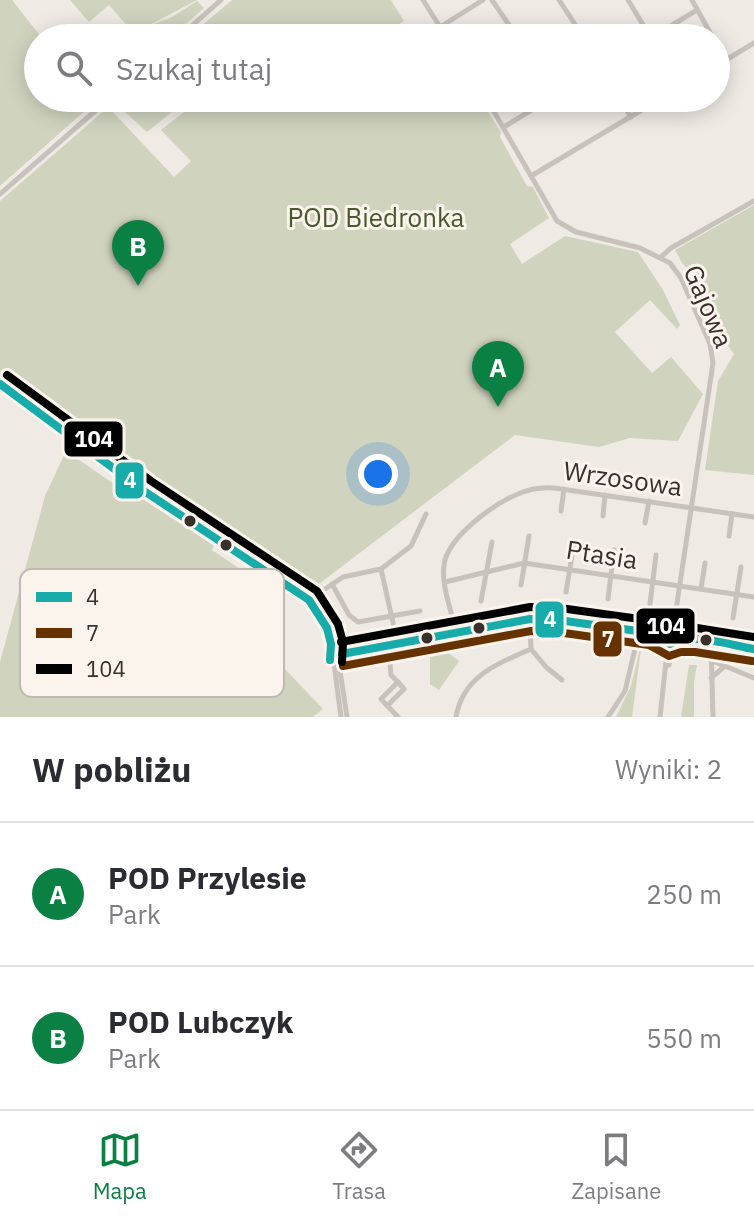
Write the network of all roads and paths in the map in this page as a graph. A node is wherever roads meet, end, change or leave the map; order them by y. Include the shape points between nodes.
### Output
1 (221, 0) edge
2 (423, 0) edge
3 (483, 0) edge
4 (492, 0) edge
5 (559, 0) edge
6 (628, 0) edge
7 (692, 0) edge
8 (697, 10) junction
9 (194, 24) edge
10 (438, 24) edge
11 (445, 24) edge
12 (508, 24) edge
13 (575, 24) edge
14 (643, 24) edge
15 (674, 24) edge
16 (705, 24) edge
17 (754, 43) edge
18 (730, 57) edge
19 (94, 112) edge
20 (495, 112) edge
21 (528, 112) edge
22 (628, 112) edge
23 (639, 112) edge
24 (631, 117) junction
25 (504, 127) junction
26 (531, 176) junction
27 (0, 194) edge
28 (754, 201) edge
29 (661, 257) junction
30 (0, 384) edge
31 (564, 489) junction
32 (605, 495) junction
33 (649, 501) junction
34 (691, 507) junction
35 (561, 511) dead end
36 (426, 514) dead end
37 (732, 514) junction
38 (603, 516) dead end
39 (754, 517) edge
40 (645, 523) dead end
41 (529, 536) dead end
42 (729, 536) dead end
43 (492, 542) dead end
44 (574, 543) dead end
45 (614, 550) dead end
46 (656, 555) dead end
47 (524, 563) junction
48 (705, 563) dead end
49 (741, 567) dead end
50 (263, 569) edge
51 (381, 569) junction
52 (570, 569) junction
53 (486, 571) junction
54 (611, 576) junction
55 (445, 582) junction
56 (653, 582) junction
57 (284, 583) edge
58 (332, 584) junction
59 (521, 585) dead end
60 (680, 586) junction
61 (701, 590) junction
62 (566, 592) dead end
63 (737, 594) junction
64 (754, 597) edge
65 (608, 599) dead end
66 (309, 600) junction
67 (481, 601) dead end
68 (650, 604) dead end
69 (420, 611) dead end
70 (392, 617) junction
71 (733, 618) dead end
72 (530, 619) junction
73 (456, 632) junction
74 (639, 632) junction
75 (672, 638) junction
76 (711, 643) junction
77 (398, 645) junction
78 (380, 649) junction
79 (531, 649) junction
80 (754, 649) edge
81 (337, 658) junction
82 (710, 660) junction
83 (321, 662) dead end
84 (725, 666) junction
85 (711, 678) junction
86 (754, 678) edge
87 (562, 680) dead end
88 (398, 682) junction
89 (387, 706) junction
90 (341, 717) edge
91 (347, 717) edge
92 (398, 717) edge
93 (456, 717) edge
94 (608, 717) edge
95 (660, 717) edge
96 (713, 717) edge

1 - 9 street
2 - 10 street
3 - 11 street
4 - 12 street
5 - 13 street
6 - 14 street
7 - 8 street
8 - 15 street
8 - 16 street
17 - 18 street
19 - 27 street
20 - 25 street, Gajowa
21 - 25 street
22 - 24 street
23 - 24 street
24 - 26 street
25 - 26 street, Gajowa
26 - 29 street, Gajowa via 565,228
28 - 29 street
29 - 34 street, Gajowa via 678,273 713,353
30 - 50 street
31 - 32 street, Wrzosowa
31 - 35 street
31 - 55 street, Wrzosowa via 519,493 462,533 445,557
32 - 33 street, Wrzosowa
32 - 38 street
33 - 34 street, Wrzosowa
33 - 40 street
34 - 37 street, Wrzosowa
34 - 60 street, Gajowa
36 - 51 street via 411,546
37 - 39 street, Wrzosowa
37 - 42 street
41 - 47 street
43 - 53 street
44 - 52 street
45 - 54 street
46 - 56 street
47 - 52 street, Ptasia
47 - 53 street, Ptasia
47 - 59 street
48 - 61 street
49 - 63 street
51 - 58 street
51 - 70 street
52 - 54 street, Ptasia
52 - 62 street
53 - 55 street, Ptasia
53 - 67 street
54 - 56 street, Ptasia
54 - 65 street
55 - 73 street, Wrzosowa
56 - 60 street, Ptasia
56 - 68 street
57 - 66 street
58 - 66 street
58 - 70 street via 358,622
60 - 61 street, Ptasia
60 - 75 street, Gajowa
61 - 63 street, Ptasia
63 - 64 street, Ptasia
63 - 71 street
66 - 81 street
69 - 70 street
70 - 77 street
72 - 73 street
72 - 74 street
72 - 79 street
73 - 77 street
74 - 75 street
74 - 94 street via 625,691
75 - 76 street
75 - 95 street, Gajowa
76 - 80 street
76 - 82 street
77 - 78 street
78 - 81 street
78 - 88 street via 389,652 391,675
79 - 87 street
79 - 93 street via 483,671 463,693
81 - 83 street
81 - 90 street
81 - 91 street
82 - 84 street
82 - 85 street
84 - 85 street
84 - 86 street
85 - 96 street
88 - 89 street via 381,699
88 - 89 street via 404,689
89 - 92 street

